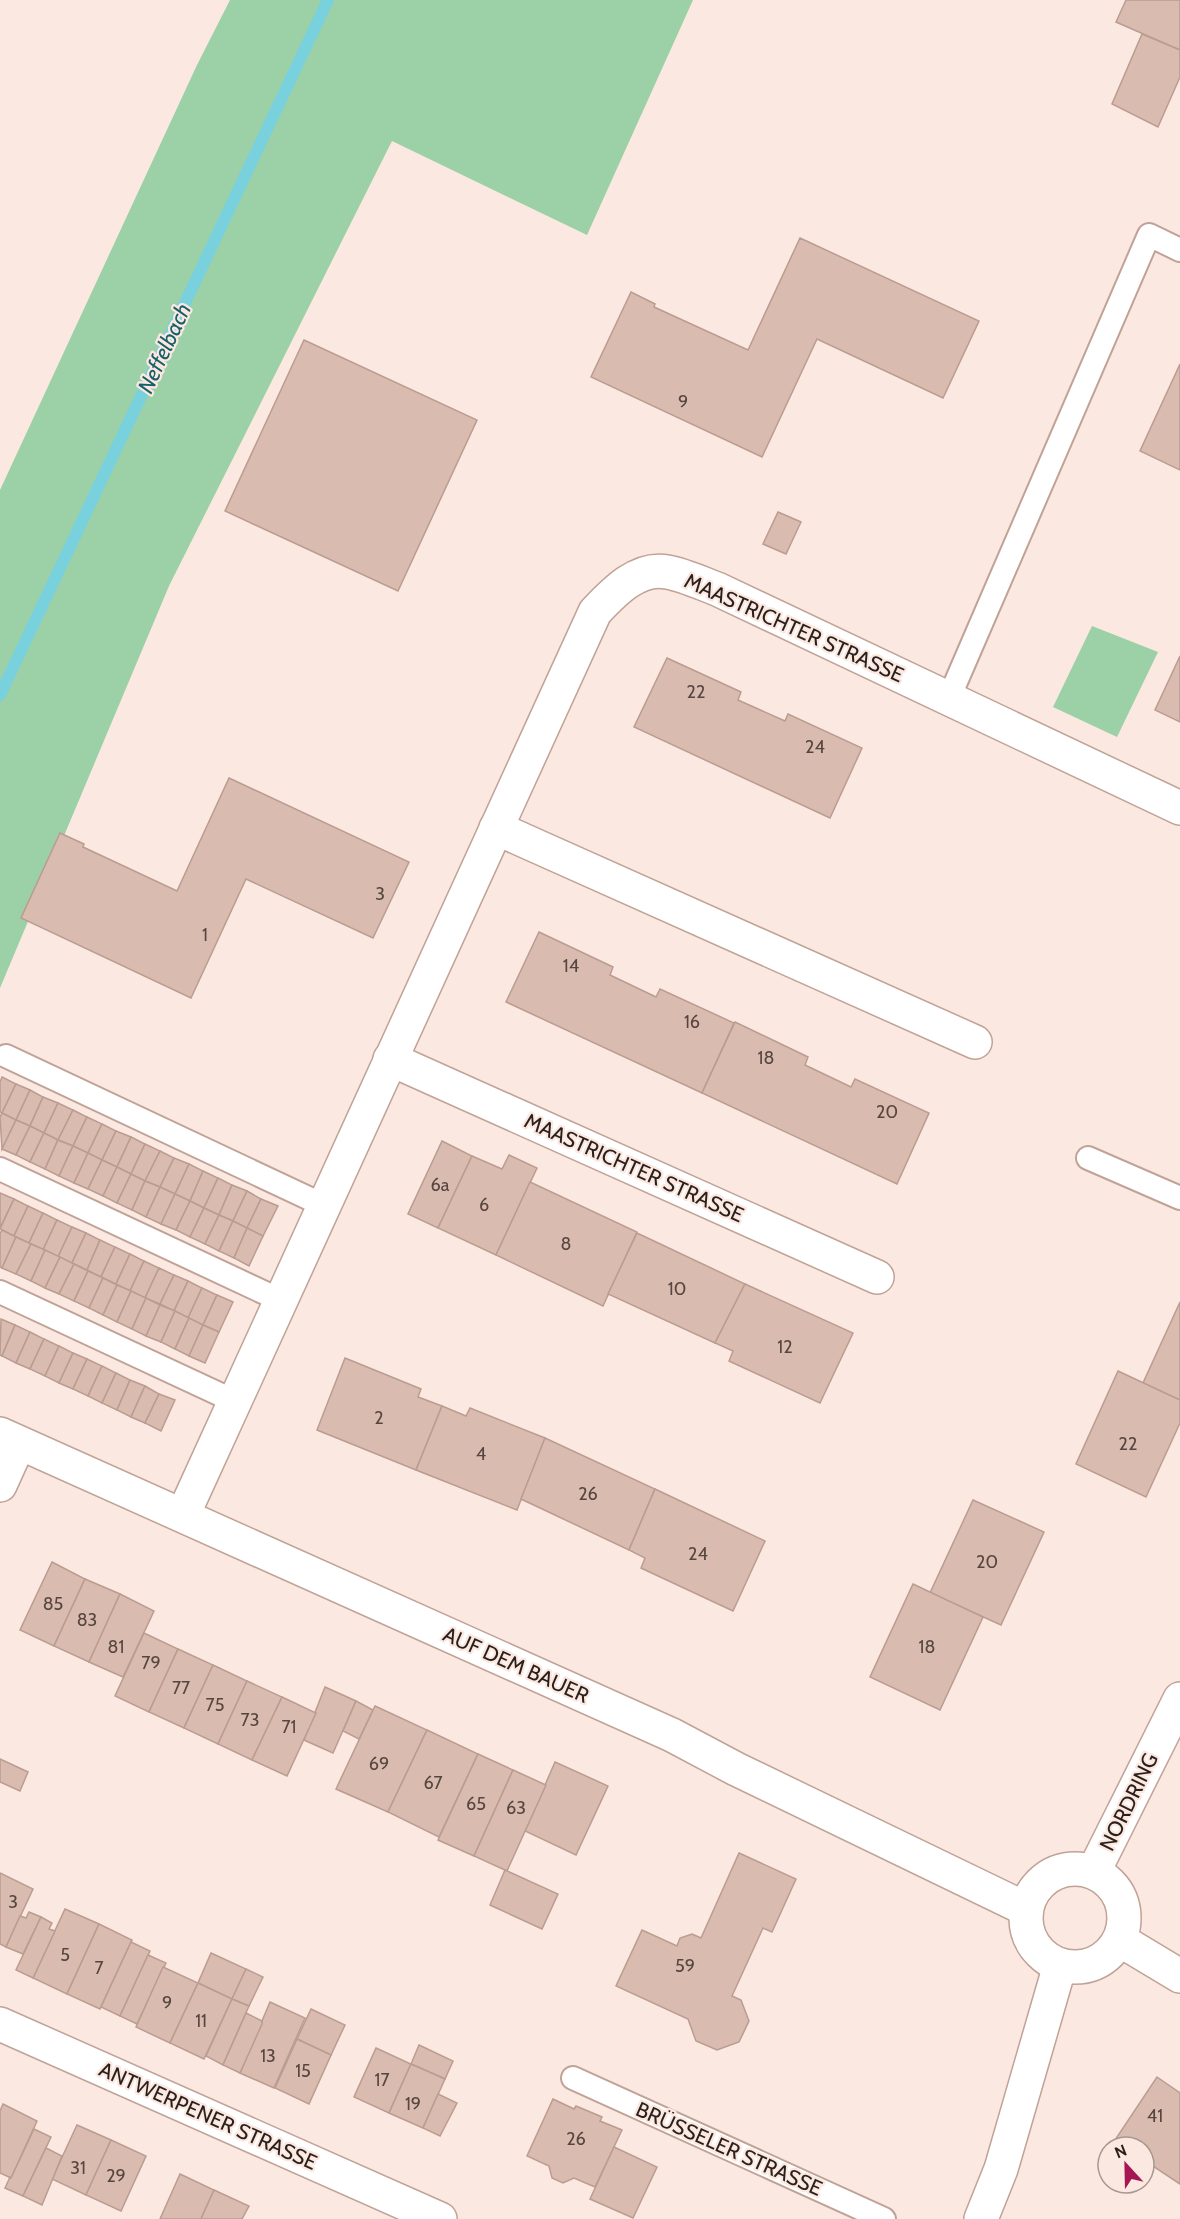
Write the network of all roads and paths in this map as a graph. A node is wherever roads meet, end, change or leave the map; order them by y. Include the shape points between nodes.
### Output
1 (1180, 250) edge
2 (949, 698) junction
3 (1180, 808) edge
4 (496, 828) junction
5 (975, 1042) dead end
6 (6, 1056) dead end
7 (390, 1059) junction
8 (1088, 1158) dead end
9 (0, 1169) edge
10 (1180, 1198) edge
11 (323, 1205) junction
12 (878, 1277) dead end
13 (0, 1292) edge
14 (280, 1300) junction
15 (234, 1401) junction
16 (9, 1438) edge
17 (0, 1485) edge
18 (183, 1515) junction
19 (1180, 1700) edge
20 (1094, 1871) junction
21 (1026, 1909) junction
22 (1120, 1940) junction
23 (1060, 1965) junction
24 (1180, 1976) edge
25 (0, 2024) edge
26 (573, 2078) dead end
27 (428, 2213) edge
28 (884, 2219) edge
29 (981, 2219) edge

1 - 2 lane via 1149,235
2 - 3 street, MAASTRICHTER STRASSE
2 - 4 street, MAASTRICHTER STRASSE via 717,589 665,571 643,574 618,588 596,612
4 - 5 street
4 - 7 street, MAASTRICHTER STRASSE
6 - 11 lane
7 - 11 street, MAASTRICHTER STRASSE
7 - 12 street, MAASTRICHTER STRASSE
8 - 10 lane
9 - 14 lane
11 - 14 street, MAASTRICHTER STRASSE
13 - 15 lane
14 - 15 street, MAASTRICHTER STRASSE
15 - 18 street, MAASTRICHTER STRASSE
16 - 17 street
16 - 18 street, AUF DEM BAUER
18 - 21 street, AUF DEM BAUER via 672,1735
19 - 20 street, NORDRING
20 - 21 street via 1068,1869 1044,1879 1032,1892
20 - 22 street via 1111,1883 1122,1900 1125,1920
21 - 23 street via 1026,1927 1032,1943 1044,1957
22 - 23 street via 1095,1964
22 - 24 street
23 - 29 street via 1001,2169
25 - 27 street, ANTWERPENER STRASSE
26 - 28 lane, BRÜSSELER STRASSE

